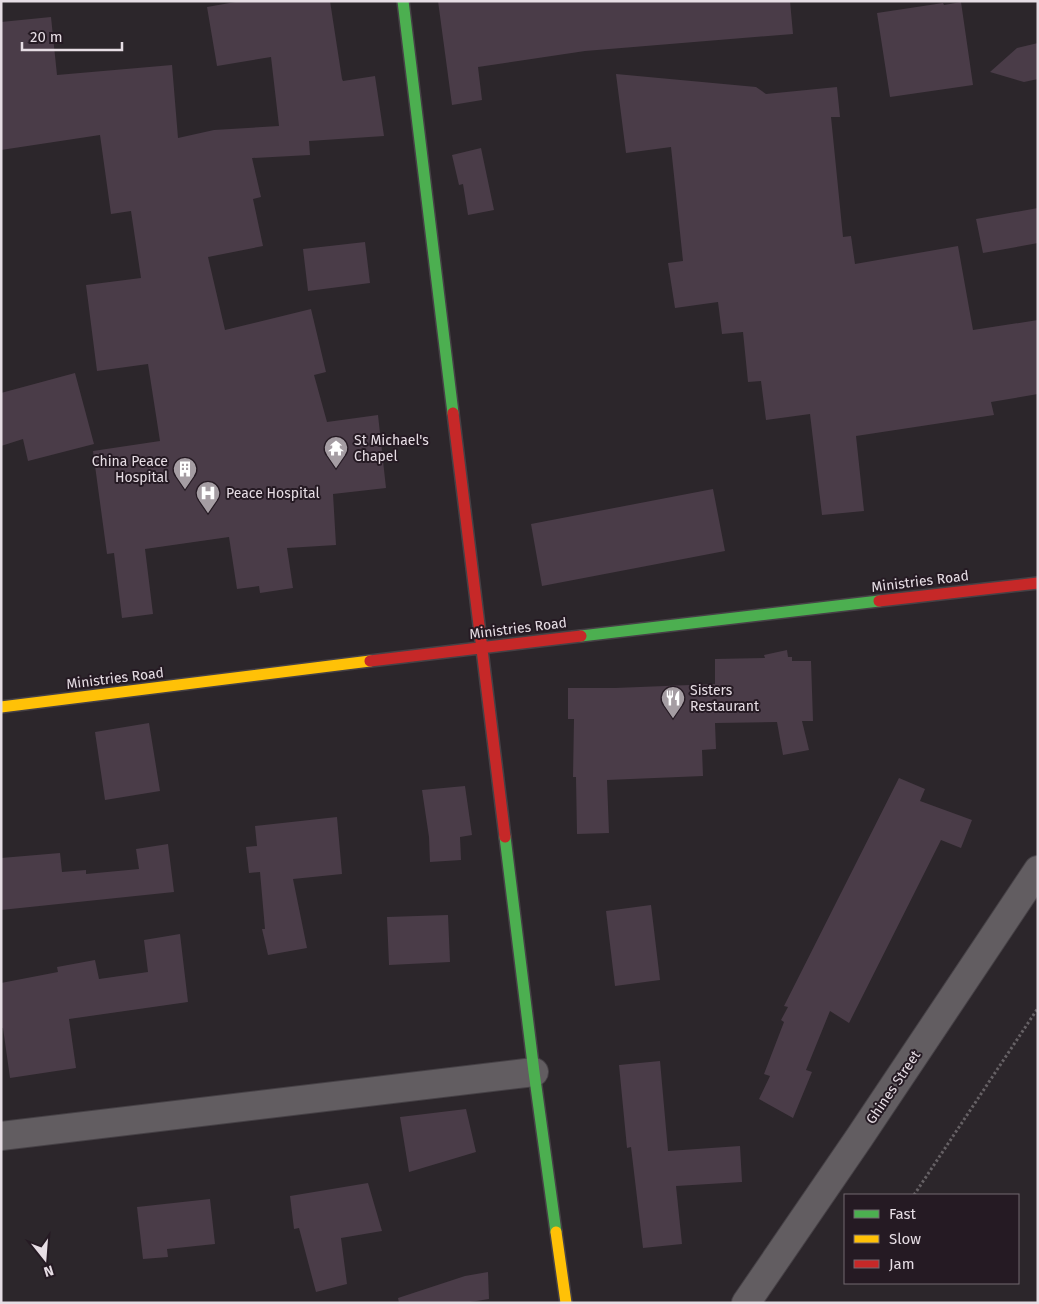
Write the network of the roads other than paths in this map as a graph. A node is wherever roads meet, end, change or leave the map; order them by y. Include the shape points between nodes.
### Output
1 (403, 1) edge
2 (1038, 582) edge
3 (483, 647) junction
4 (1, 707) edge
5 (1038, 870) edge
6 (534, 1072) junction
7 (1, 1136) edge
8 (566, 1303) edge
9 (746, 1303) edge

1 - 3 street
2 - 3 street, Ministries Road
3 - 4 street, Ministries Road
3 - 6 street
5 - 9 street, Ghines Street
6 - 7 street
6 - 8 street

